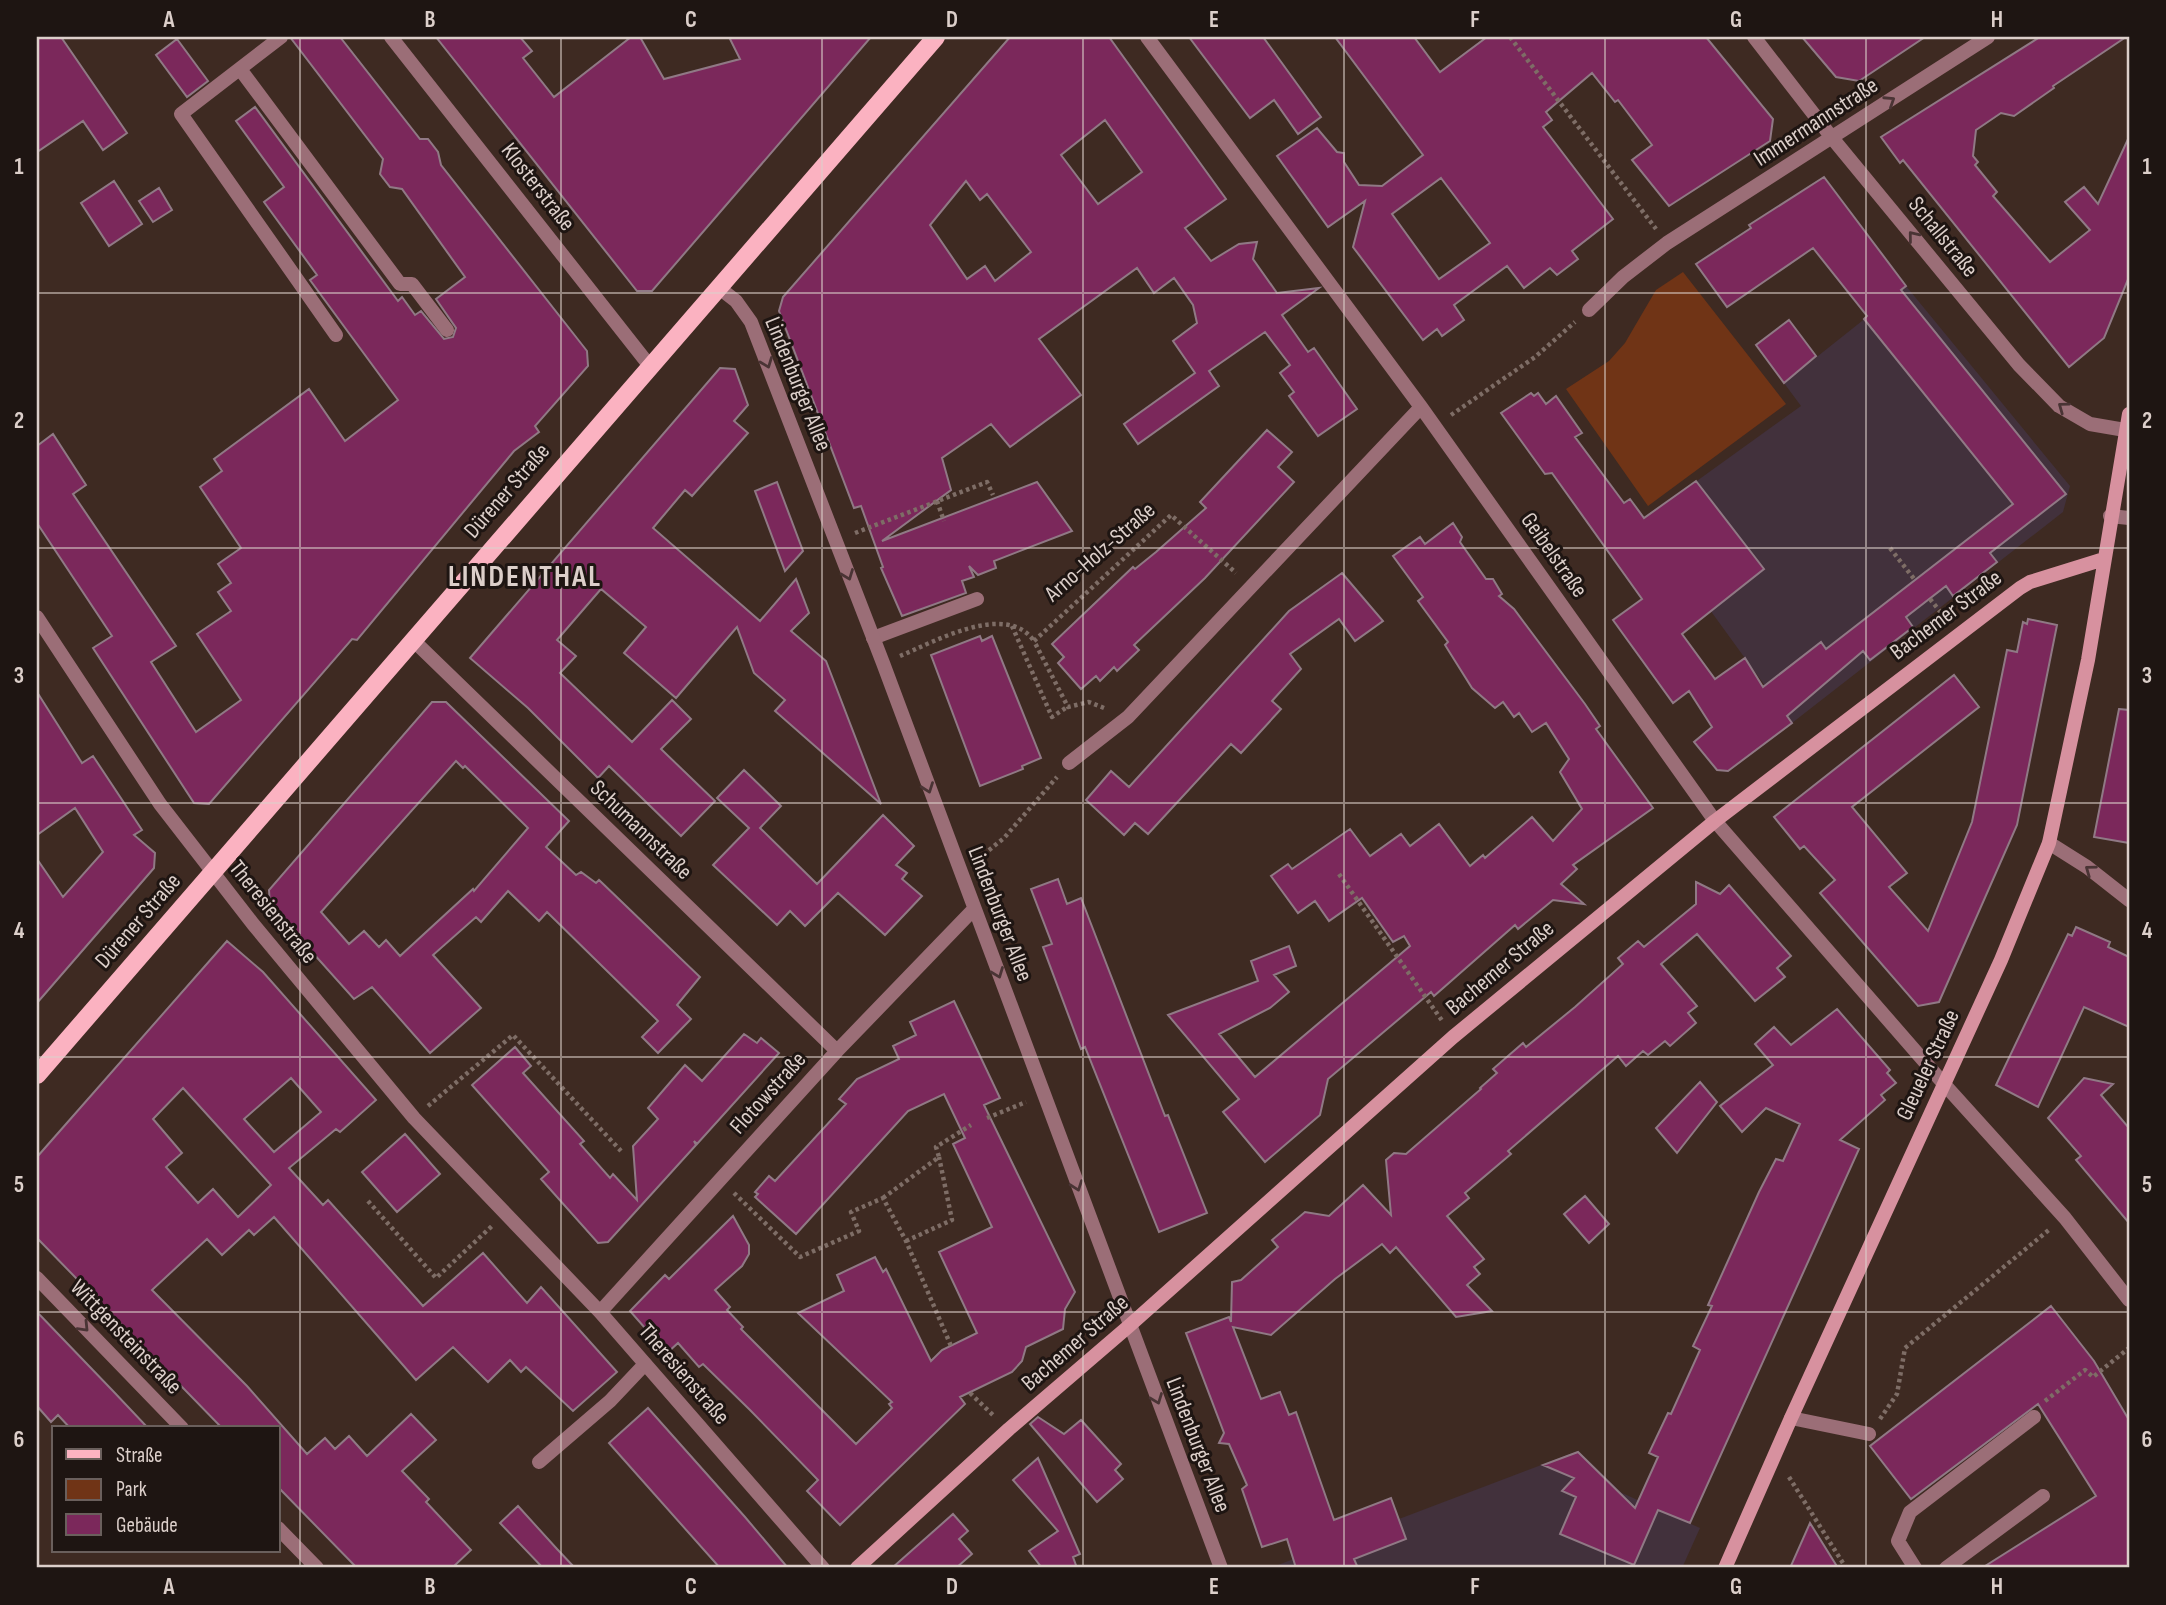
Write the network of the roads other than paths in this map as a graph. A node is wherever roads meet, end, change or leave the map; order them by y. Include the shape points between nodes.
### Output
1 (281, 37) edge
2 (391, 37) edge
3 (936, 37) edge
4 (1147, 37) edge
5 (1754, 37) edge
6 (1988, 37) edge
7 (240, 69) junction
8 (1833, 139) junction
9 (718, 287) junction
10 (1589, 310) road end
11 (447, 330) dead end
12 (336, 335) dead end
13 (649, 365) junction
14 (1421, 407) junction
15 (2129, 414) edge
16 (2125, 430) junction
17 (2110, 516) junction
18 (2129, 518) edge
19 (2104, 559) junction
20 (977, 599) dead end
21 (37, 617) edge
22 (873, 638) junction
23 (414, 641) junction
24 (1069, 764) road end
25 (1715, 821) junction
26 (2049, 844) junction
27 (211, 873) junction
28 (2129, 900) edge
29 (974, 909) junction
30 (837, 1051) junction
31 (37, 1075) edge
32 (1944, 1084) junction
33 (37, 1278) edge
34 (2129, 1300) edge
35 (600, 1312) junction
36 (1129, 1326) junction
37 (645, 1364) junction
38 (2034, 1417) dead end
39 (1791, 1418) junction
40 (180, 1426) edge
41 (1869, 1434) road end
42 (539, 1462) dead end
43 (2043, 1496) dead end
44 (280, 1530) edge
45 (311, 1566) edge
46 (823, 1568) edge
47 (856, 1568) edge
48 (1221, 1568) edge
49 (1725, 1568) edge
50 (1915, 1568) edge
51 (1946, 1568) edge

1 - 7 street
2 - 13 street, Klosterstraße
3 - 9 main road, Dürener Straße
4 - 14 street, Geibelstraße
5 - 8 street, Schallstraße
8 -> 6 street, Immermannstraße
7 - 11 street via 400,284 412,284
7 - 12 street via 181,114
8 - 10 street, Immermannstraße via 1667,243
16 -> 8 street, Schallstraße via 2090,424 2059,406 2019,365
9 - 13 main road, Dürener Straße
9 -> 22 street, Lindenburger Allee via 751,322
13 - 23 main road, Dürener Straße
14 - 24 street via 1128,717
14 - 25 street, Geibelstraße
15 - 16 street
16 - 17 street
17 - 18 street
17 - 19 street
19 - 25 street, Bachemer Straße via 2030,582
19 - 26 street, Gleueler Straße via 2066,779
20 - 22 street
21 - 27 street, Theresienstraße
22 -> 29 street, Lindenburger Allee
23 - 27 main road, Dürener Straße
23 - 30 street, Schumannstraße
25 - 32 street, Geibelstraße
25 - 36 street, Bachemer Straße via 1453,1037
28 -> 26 street
26 - 32 street, Gleueler Straße
27 - 31 main road, Dürener Straße
27 - 35 street, Theresienstraße via 414,1118
29 - 30 street, Flotowstraße
29 -> 36 street, Lindenburger Allee
30 - 35 street, Flotowstraße
32 - 34 street, Geibelstraße via 2065,1218
32 - 39 street, Gleueler Straße
33 -> 40 street, Wittgensteinstraße
35 - 37 street, Theresienstraße
36 - 47 street, Bachemer Straße
36 -> 48 street, Lindenburger Allee
37 - 42 street
37 - 46 street, Theresienstraße
38 - 50 street via 1910,1512 1898,1541
39 - 41 street
39 - 49 street, Gleueler Straße
43 - 51 street
44 - 45 street

